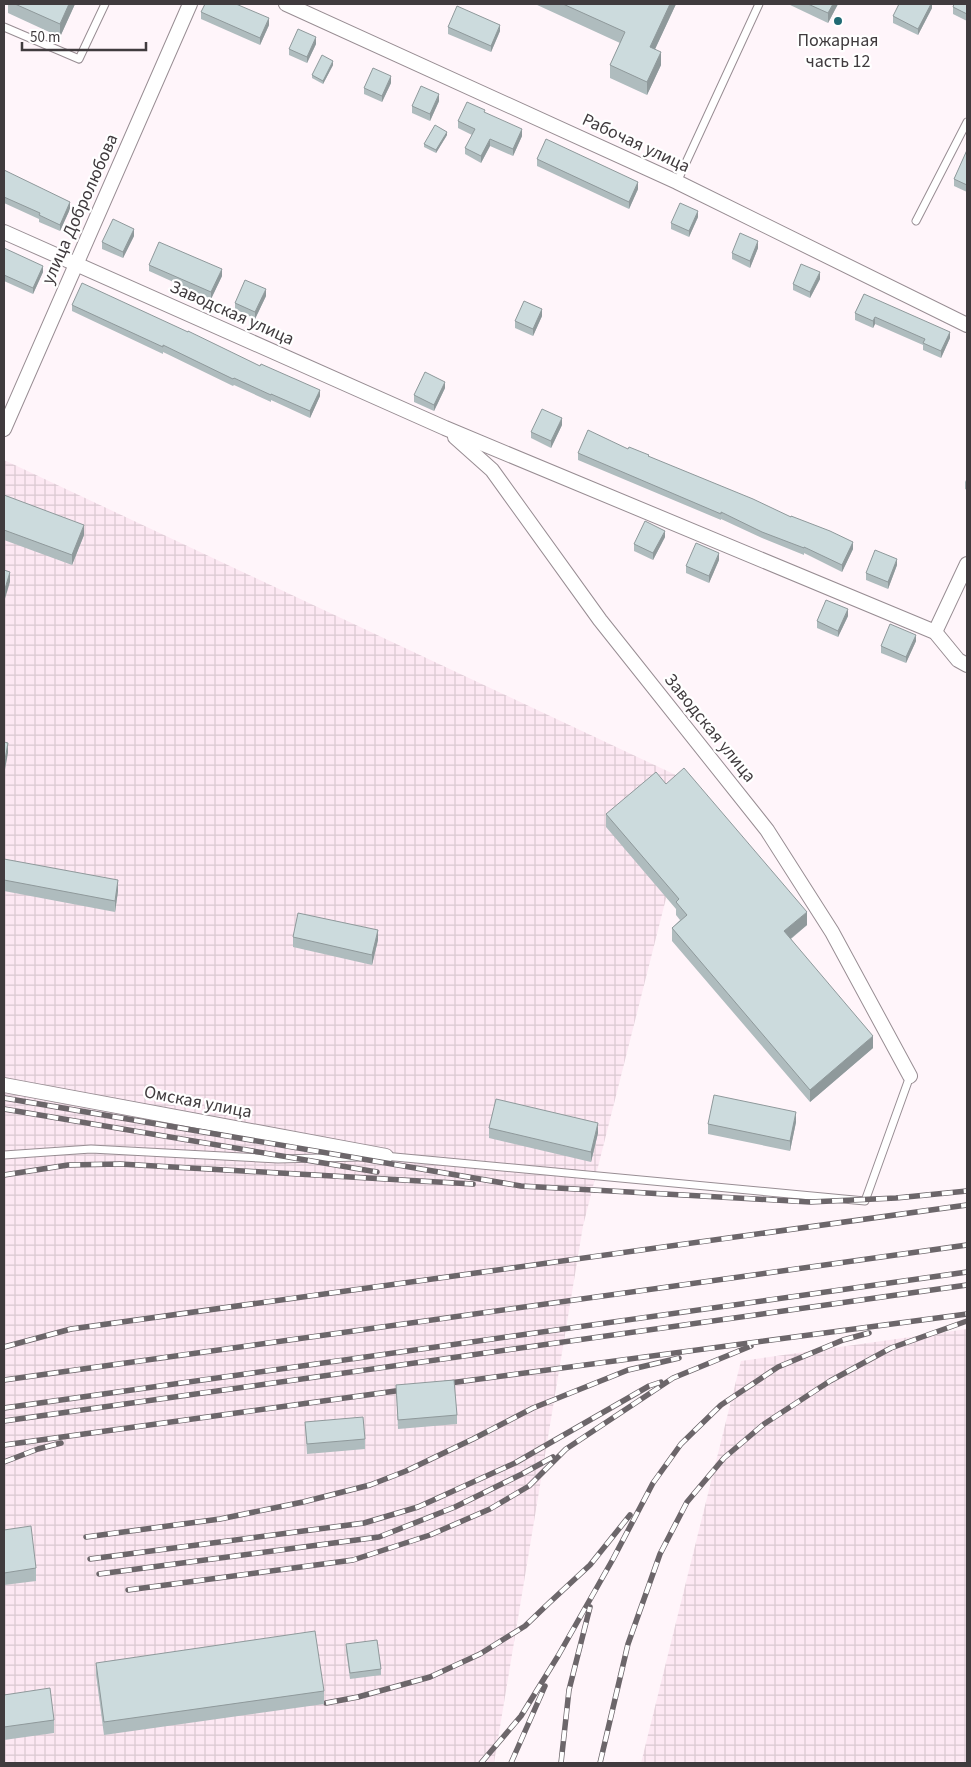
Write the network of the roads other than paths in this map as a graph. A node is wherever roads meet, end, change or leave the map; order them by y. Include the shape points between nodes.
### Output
1 (105, 4) edge
2 (190, 4) edge
3 (286, 4) edge
4 (759, 4) edge
5 (4, 27) edge
6 (967, 122) edge
7 (677, 182) junction
8 (916, 221) dead end
9 (4, 232) edge
10 (76, 264) junction
11 (967, 324) edge
12 (445, 428) junction
13 (4, 429) edge
14 (967, 564) edge
15 (935, 632) junction
16 (967, 665) edge
17 (910, 1076) joint
18 (4, 1085) edge
19 (4, 1155) edge
20 (386, 1156) junction

1 - 5 lane via 79,60
2 - 10 street, улица Добролюбова
3 - 7 street, Рабочая улица
4 - 7 lane
6 - 8 lane
7 - 11 street, Рабочая улица
9 - 10 street, Заводская улица
10 - 12 street, Заводская улица
10 - 13 street, улица Добролюбова
12 - 15 street, Заводская улица
12 - 17 street, Заводская улица via 492,470 600,620 767,830 832,932
14 - 15 street
15 - 16 street, Заводская улица via 958,660
17 - 20 lane via 865,1201
18 - 20 street, Омская улица
19 - 20 lane via 91,1149 278,1159

